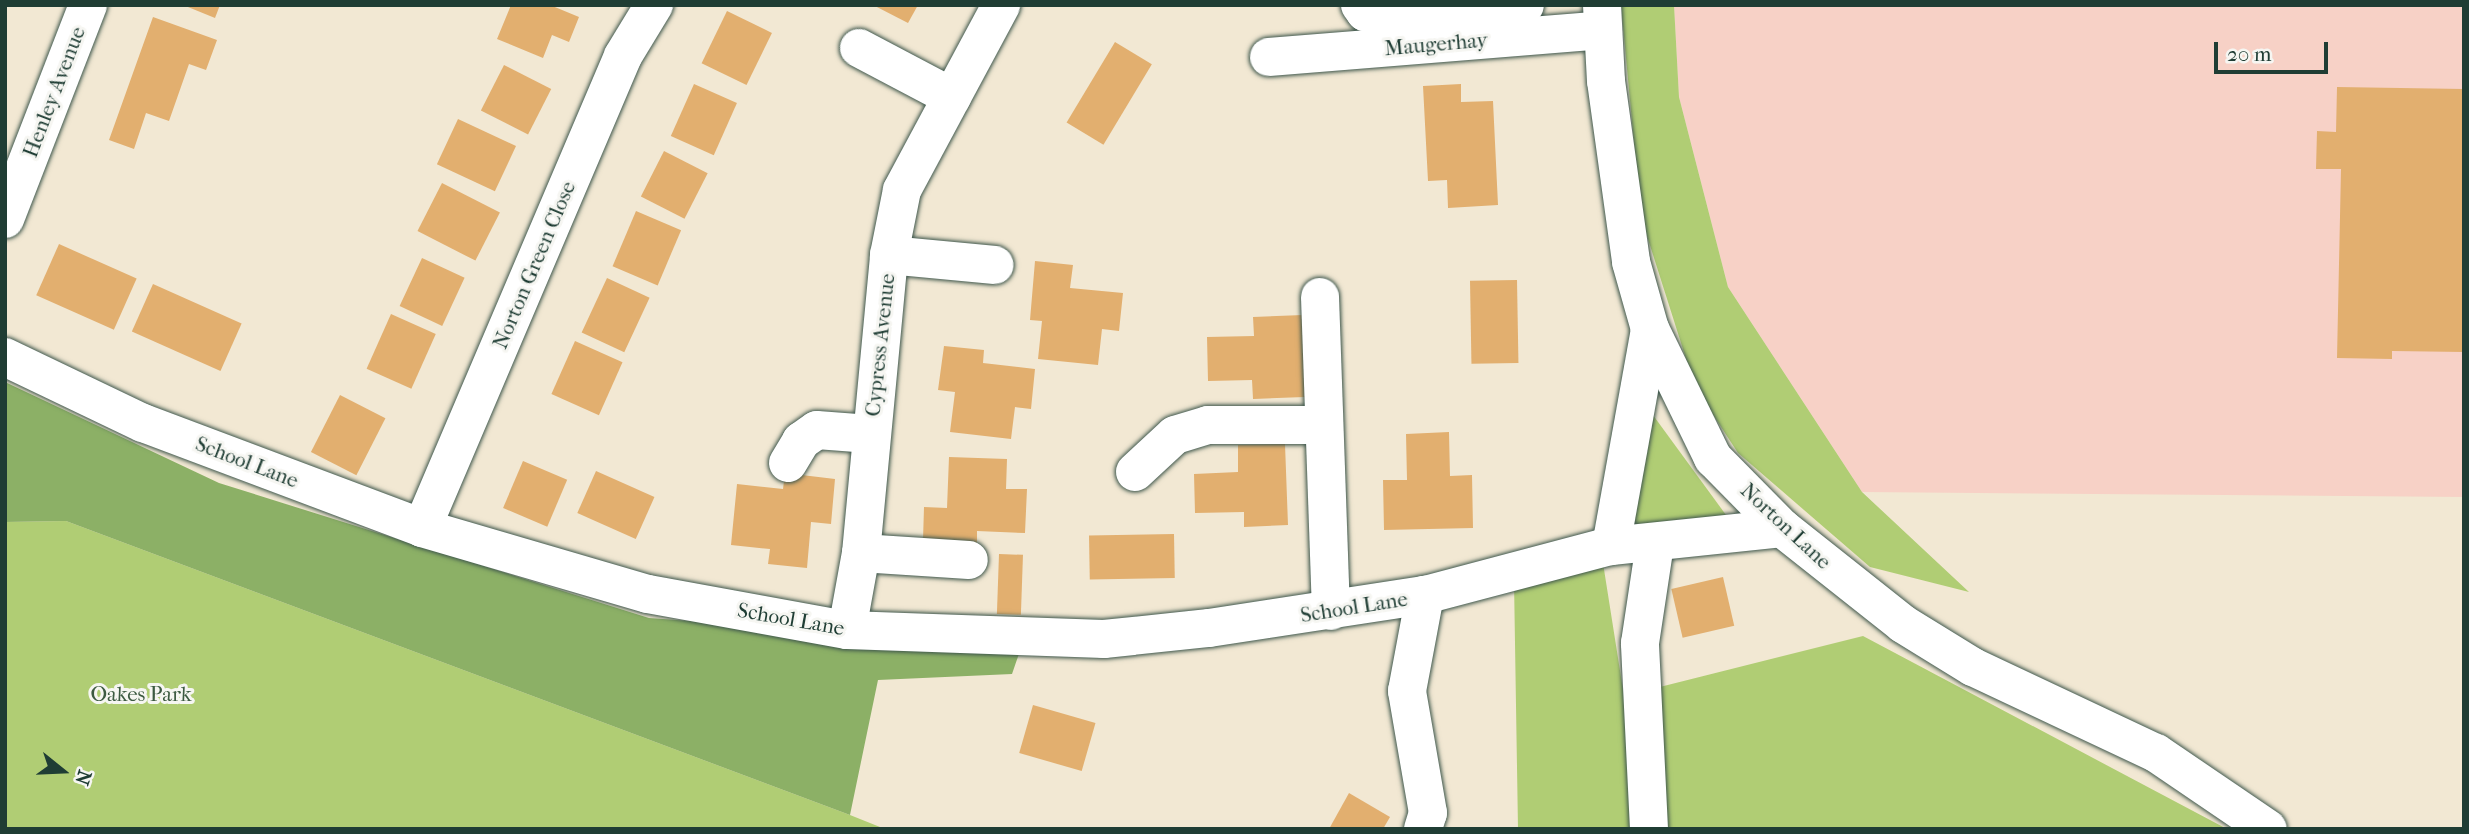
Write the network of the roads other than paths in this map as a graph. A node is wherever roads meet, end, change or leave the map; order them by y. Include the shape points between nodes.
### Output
1 (88, 5) edge
2 (654, 5) edge
3 (1001, 5) edge
4 (1360, 5) edge
5 (1525, 5) edge
6 (1602, 18) edge
7 (859, 48) dead end
8 (1269, 57) dead end
9 (952, 97) junction
10 (5, 219) edge
11 (889, 255) junction
12 (995, 265) dead end
13 (1320, 297) dead end
14 (1650, 329) junction
15 (5, 357) edge
16 (1322, 425) junction
17 (870, 434) junction
18 (788, 463) dead end
19 (1135, 472) dead end
20 (422, 528) junction
21 (1782, 528) junction
22 (1655, 544) junction
23 (1611, 546) junction
24 (861, 553) junction
25 (968, 560) dead end
26 (1425, 596) junction
27 (1331, 611) junction
28 (846, 630) junction
29 (1423, 829) edge
30 (1649, 829) edge
31 (2267, 829) edge

1 - 10 street, Henley Avenue
2 - 20 street, Norton Green Close via 623,56
3 - 9 street, Cypress Avenue
4 - 5 street via 1365,12 1400,20 1504,15
6 - 8 street, Maugerhay
6 - 14 street, Norton Lane via 1617,179 1631,262
7 - 9 street
9 - 11 street, Cypress Avenue via 902,190
11 - 12 street, Cypress Avenue
11 - 17 street, Cypress Avenue
13 - 16 street
14 - 21 street, Norton Lane via 1713,457
14 - 23 street
15 - 20 street, School Lane via 143,423
16 - 19 street via 1208,425 1175,435
16 - 27 street via 1329,488
17 - 18 street, Cypress Avenue via 817,430 801,441
17 - 24 street, Cypress Avenue
20 - 28 street, School Lane via 648,594
21 - 22 street, School Lane
21 - 31 street, Norton Lane via 1903,624 1973,667 2156,753
22 - 23 street, School Lane
22 - 30 street via 1640,643
23 - 26 street, School Lane
24 - 25 street
24 - 28 street, Cypress Avenue
26 - 27 street, School Lane
26 - 29 street via 1407,691 1428,813
27 - 28 street, School Lane via 1104,639

